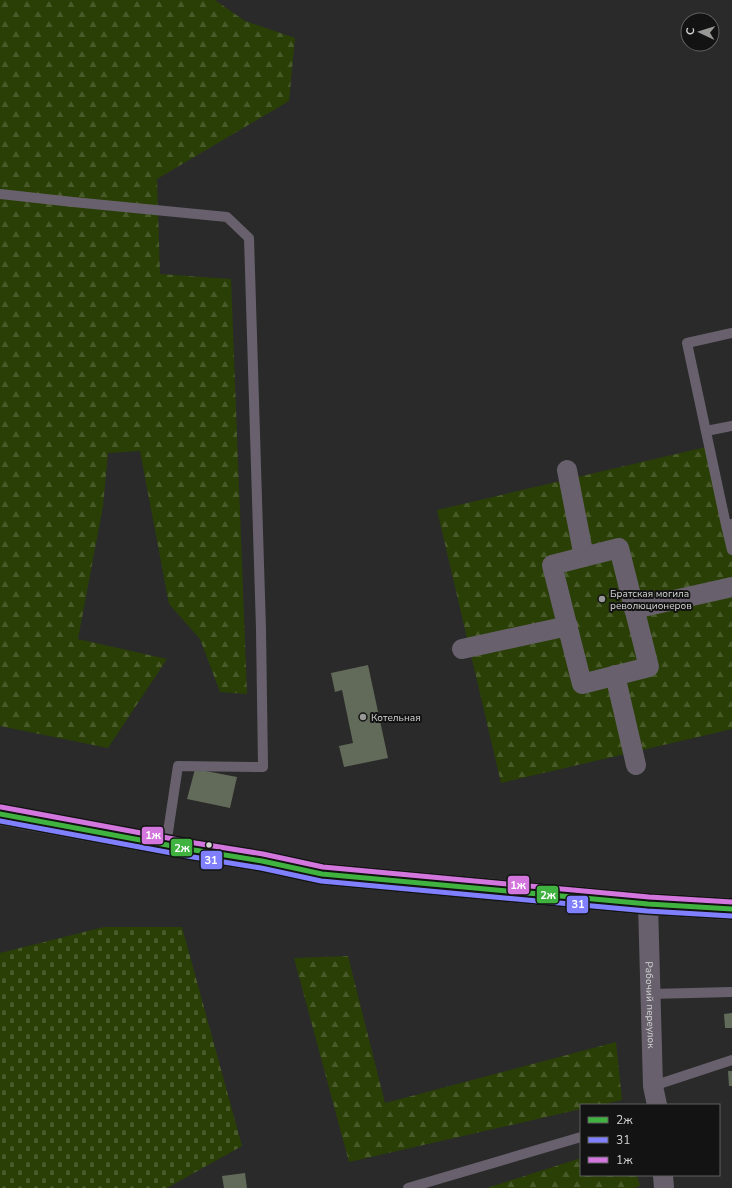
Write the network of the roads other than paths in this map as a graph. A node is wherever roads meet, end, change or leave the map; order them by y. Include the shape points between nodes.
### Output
1 (0, 194) edge
2 (732, 333) edge
3 (732, 426) edge
4 (706, 431) junction
5 (568, 470) dead end
6 (729, 524) edge
7 (732, 550) edge
8 (584, 557) junction
9 (732, 587) edge
10 (634, 609) junction
11 (568, 626) junction
12 (462, 649) dead end
13 (615, 675) junction
14 (636, 765) dead end
15 (0, 814) edge
16 (166, 845) junction
17 (648, 904) junction
18 (732, 909) edge
19 (732, 992) edge
20 (650, 994) junction
21 (732, 1060) edge
22 (655, 1096) edge
23 (580, 1137) edge
24 (663, 1176) edge
25 (408, 1188) edge
26 (664, 1188) edge

1 - 16 lane via 227,217 248,238 261,621 262,766 178,766
2 - 4 lane via 687,343
3 - 4 lane
4 - 6 lane
5 - 8 street
6 - 7 lane
8 - 10 street via 619,548
8 - 11 street via 552,565
9 - 10 street
10 - 13 street via 649,667
11 - 12 street
11 - 13 street via 582,684
13 - 14 street
15 - 16 main road
16 - 17 main road via 322,874
17 - 18 main road
17 - 20 street, Рабочий переулок
19 - 20 lane
20 - 22 street, Рабочий переулок
21 - 22 lane
23 - 25 lane
24 - 26 street

